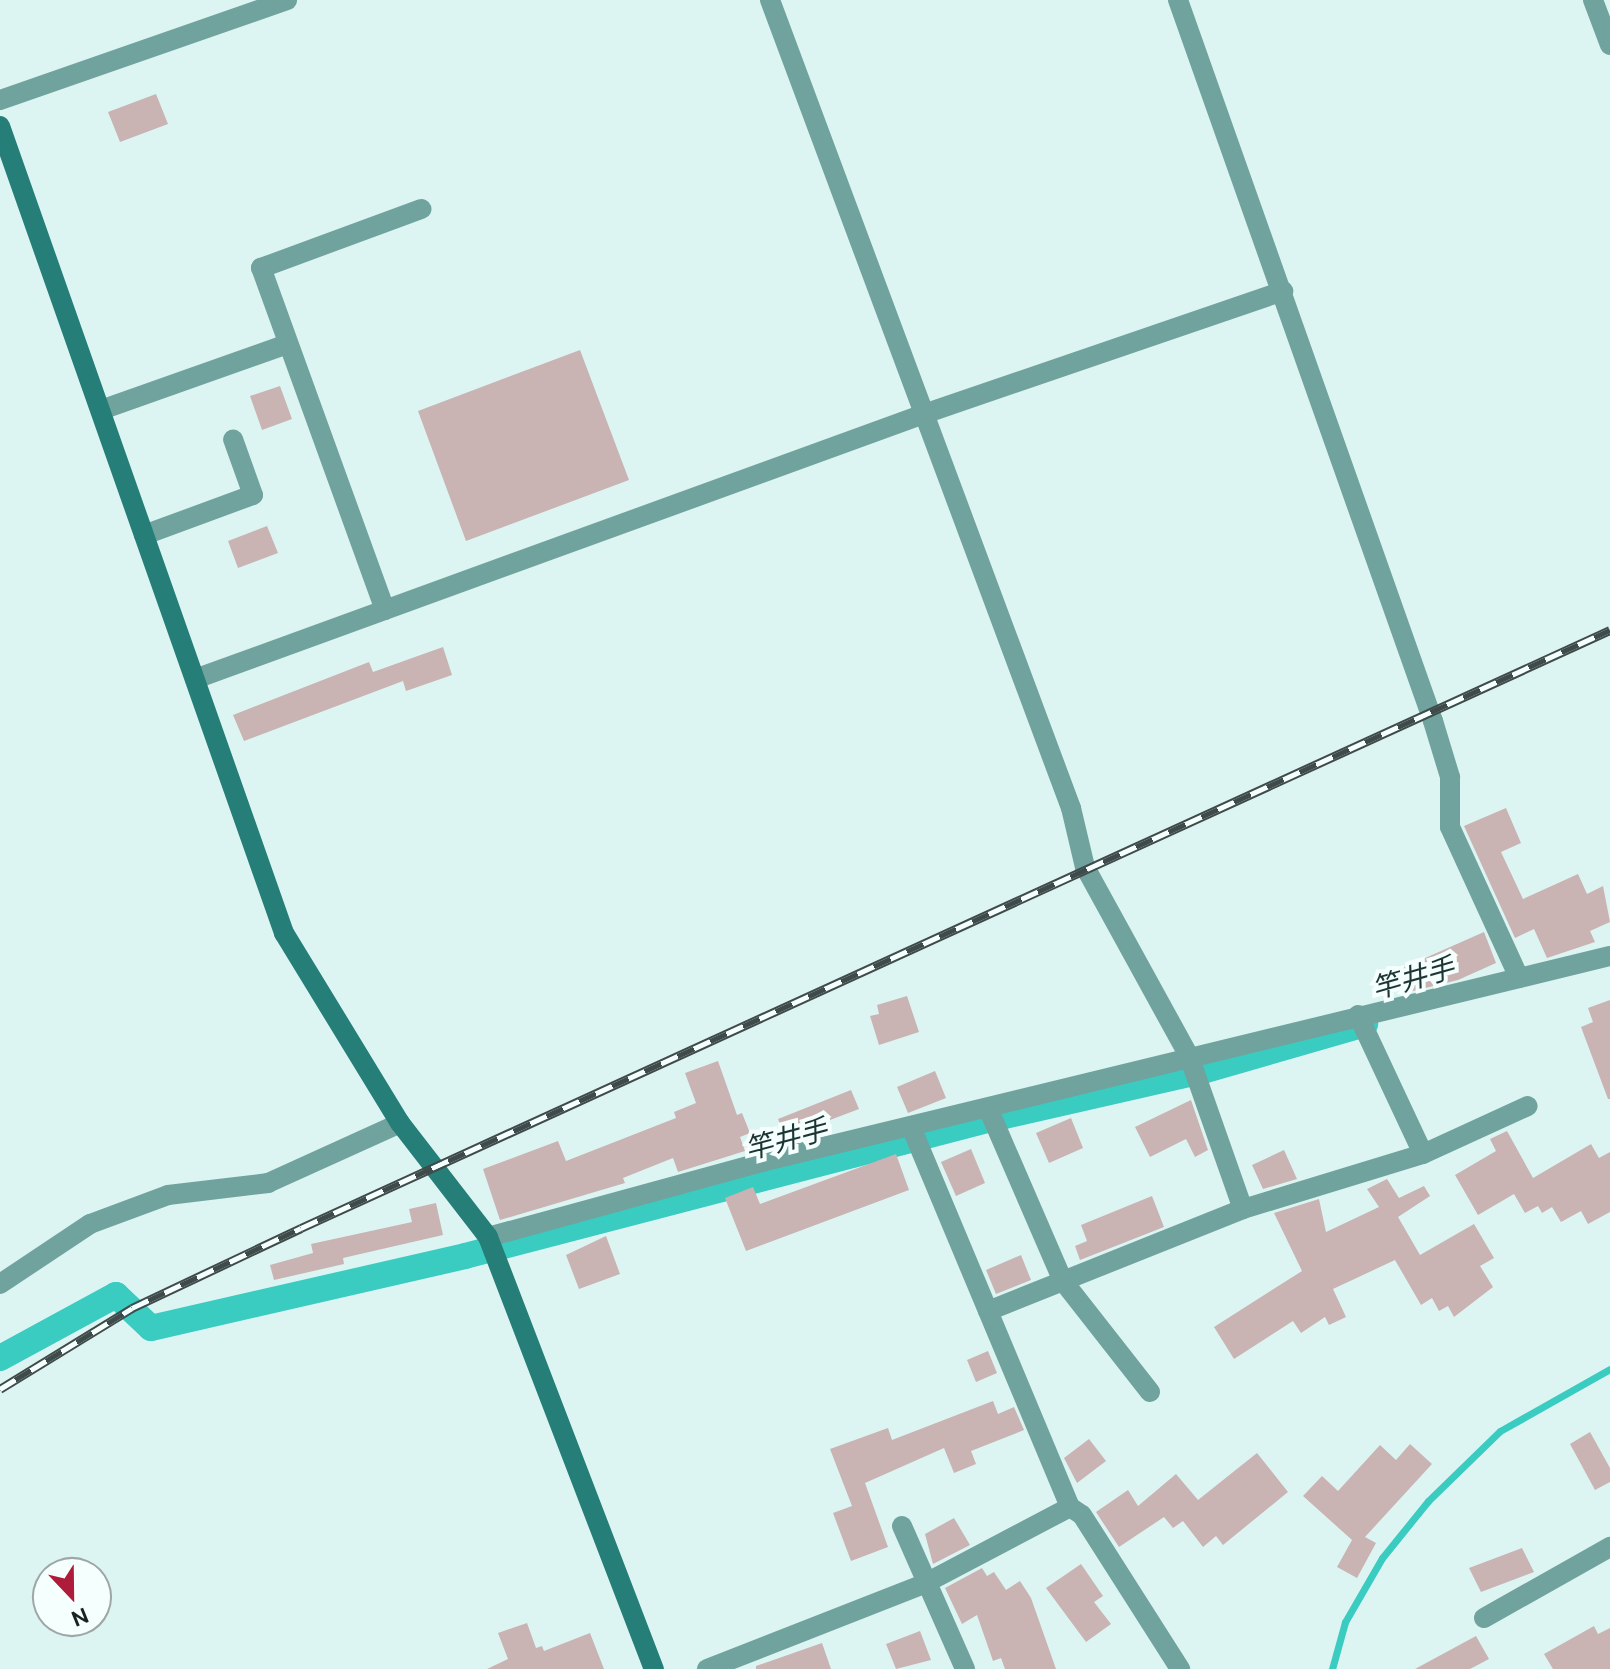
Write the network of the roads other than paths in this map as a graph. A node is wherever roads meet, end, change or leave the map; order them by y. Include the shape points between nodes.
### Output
1 (287, 0) edge
2 (770, 0) edge
3 (1178, 0) edge
4 (1593, 0) edge
5 (1610, 45) edge
6 (0, 100) edge
7 (0, 126) edge
8 (421, 209) dead end
9 (1283, 291) junction
10 (287, 344) junction
11 (101, 410) junction
12 (921, 415) junction
13 (233, 439) dead end
14 (144, 535) junction
15 (385, 610) junction
16 (195, 679) junction
17 (1610, 956) edge
18 (1519, 978) junction
19 (1358, 1015) junction
20 (1189, 1056) junction
21 (1528, 1106) dead end
22 (988, 1108) junction
23 (400, 1123) junction
24 (912, 1129) junction
25 (1423, 1154) junction
26 (1243, 1209) junction
27 (488, 1237) junction
28 (1063, 1281) junction
29 (0, 1284) edge
30 (988, 1311) junction
31 (1150, 1392) dead end
32 (1070, 1507) junction
33 (902, 1526) dead end
34 (1610, 1547) edge
35 (924, 1584) junction
36 (1484, 1618) dead end
37 (654, 1669) edge
38 (707, 1669) edge
39 (965, 1669) edge
40 (1180, 1669) edge

1 - 6 street
2 - 12 street
3 - 9 street
4 - 5 street
7 - 11 street
8 - 10 street via 261,268
9 - 12 street
9 - 18 street via 1433,721 1450,777 1450,827
10 - 11 street
10 - 15 street
11 - 14 street
12 - 15 street
12 - 20 street via 1071,808 1085,867
13 - 14 street via 253,495
14 - 16 street
15 - 16 street
16 - 23 street via 284,933
17 - 18 street
18 - 19 street
19 - 20 street
19 - 25 street
20 - 22 street
20 - 26 street
21 - 25 street
22 - 24 street
22 - 28 street
23 - 27 street
23 - 29 street via 268,1183 168,1195 90,1224
24 - 27 street via 774,1159
24 - 30 street
25 - 26 street
26 - 28 street
27 - 37 street
28 - 30 street
28 - 31 street
30 - 32 street
32 - 35 street
32 - 40 street via 1082,1515
33 - 35 street
34 - 36 street
35 - 38 street
35 - 39 street

